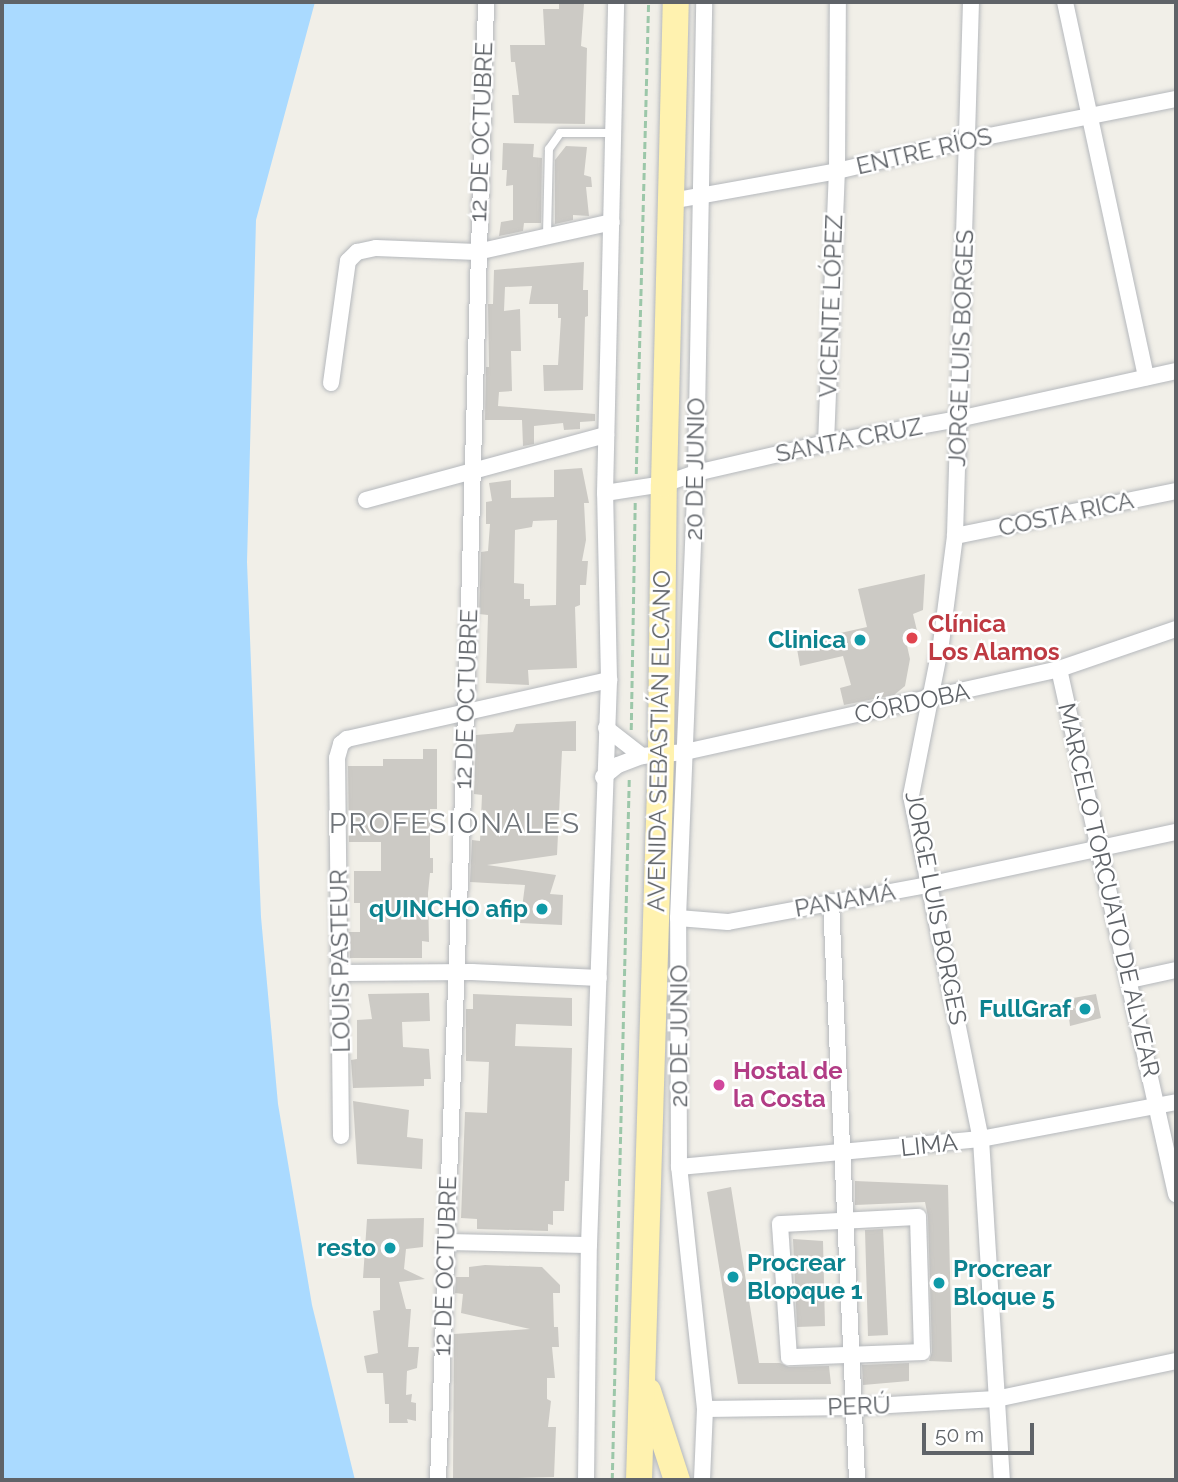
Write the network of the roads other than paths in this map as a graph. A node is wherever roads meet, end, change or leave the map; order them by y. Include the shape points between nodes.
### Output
1 (486, 2) edge
2 (616, 2) edge
3 (676, 2) edge
4 (704, 2) edge
5 (838, 2) edge
6 (971, 2) edge
7 (1065, 2) edge
8 (1176, 99) edge
9 (1091, 116) junction
10 (612, 133) junction
11 (969, 140) junction
12 (836, 171) junction
13 (703, 196) junction
14 (671, 201) junction
15 (612, 222) junction
16 (547, 235) junction
17 (477, 251) junction
18 (1176, 371) edge
19 (1146, 377) junction
20 (331, 383) dead end
21 (958, 419) junction
22 (606, 435) junction
23 (826, 443) junction
24 (472, 471) junction
25 (696, 472) junction
26 (664, 484) junction
27 (1176, 491) edge
28 (605, 493) junction
29 (366, 500) dead end
30 (955, 536) junction
31 (1176, 629) edge
32 (1059, 669) junction
33 (609, 680) junction
34 (927, 699) junction
35 (466, 711) junction
36 (606, 728) junction
37 (663, 754) junction
38 (603, 778) junction
39 (1176, 832) edge
40 (1100, 849) junction
41 (928, 885) junction
42 (831, 902) junction
43 (678, 918) junction
44 (1176, 970) edge
45 (456, 972) junction
46 (341, 973) junction
47 (599, 978) junction
48 (1130, 980) junction
49 (1176, 1102) edge
50 (1158, 1107) junction
51 (341, 1136) dead end
52 (981, 1139) junction
53 (842, 1154) junction
54 (679, 1167) junction
55 (1176, 1194) edge
56 (845, 1220) junction
57 (445, 1242) junction
58 (589, 1245) junction
59 (851, 1355) junction
60 (1176, 1361) edge
61 (641, 1369) junction
62 (996, 1399) junction
63 (854, 1407) junction
64 (705, 1409) junction
65 (438, 1480) edge
66 (586, 1480) edge
67 (639, 1480) edge
68 (677, 1480) edge
69 (702, 1480) edge
70 (857, 1480) edge
71 (1002, 1480) edge

1 - 17 street, 12 DE OCTUBRE
2 - 10 street
3 - 14 main road, AVENIDA SEBASTIÁN ELCANO
4 - 13 street, 20 DE JUNIO
5 - 12 street, VICENTE LÓPEZ
6 - 11 street, JORGE LUIS BORGES
7 - 9 street
8 - 9 street, ENTRE RÍOS
9 - 11 street, ENTRE RÍOS
9 - 19 street
10 - 15 street
10 - 16 lane via 560,133 549,149
11 - 12 street, ENTRE RÍOS
11 - 21 street, JORGE LUIS BORGES
12 - 13 street, ENTRE RÍOS
12 - 23 street, VICENTE LÓPEZ
13 - 14 street, ENTRE RÍOS
13 - 25 street, 20 DE JUNIO
14 - 26 main road, AVENIDA SEBASTIÁN ELCANO
15 - 16 street
15 - 22 street
16 - 17 street
17 - 20 street via 376,248 357,252 348,261
17 - 24 street, 12 DE OCTUBRE
18 - 19 street, SANTA CRUZ
19 - 21 street, SANTA CRUZ
21 - 23 street, SANTA CRUZ
21 - 30 street, JORGE LUIS BORGES
22 - 24 street
22 - 28 street
23 - 25 street, SANTA CRUZ
24 - 29 street
24 - 35 street, 12 DE OCTUBRE
25 - 26 street, SANTA CRUZ
25 - 37 street, 20 DE JUNIO
26 - 28 street, SANTA CRUZ
26 - 37 main road, AVENIDA SEBASTIÁN ELCANO
27 - 30 street, COSTA RICA
28 - 33 street
30 - 34 street, JORGE LUIS BORGES via 941,644
31 - 32 street, CÓRDOBA
32 - 34 street, CÓRDOBA
32 - 40 street, MARCELO TORCUATO DE ALVEAR
33 - 35 street
33 - 36 street
34 - 37 street, CÓRDOBA
34 - 41 street, JORGE LUIS BORGES via 911,796
35 - 45 street, 12 DE OCTUBRE
35 - 46 street, LOUIS PASTEUR via 341,744 337,758
36 - 37 street
36 - 38 street
37 - 38 street, CÓRDOBA via 618,765
37 - 43 street, 20 DE JUNIO
37 - 61 main road, AVENIDA SEBASTIÁN ELCANO
38 - 47 street
39 - 40 street, PANAMÁ
40 - 41 street, PANAMÁ
40 - 48 street, MARCELO TORCUATO DE ALVEAR
41 - 42 street, PANAMÁ
41 - 52 street, JORGE LUIS BORGES
42 - 43 street, PANAMÁ via 728,922
42 - 53 street
43 - 54 street, 20 DE JUNIO
44 - 48 street
45 - 46 street
45 - 47 street
45 - 57 street, 12 DE OCTUBRE
46 - 51 street, LOUIS PASTEUR
47 - 58 street
48 - 50 street, MARCELO TORCUATO DE ALVEAR
49 - 50 street, LIMA
50 - 52 street, LIMA
50 - 55 street, MARCELO TORCUATO DE ALVEAR
52 - 53 street, LIMA
52 - 62 street, JORGE LUIS BORGES
53 - 54 street, LIMA
53 - 56 street
54 - 64 street, 20 DE JUNIO
56 - 59 street
56 - 59 street via 780,1224 789,1357
56 - 59 street via 918,1217 922,1352
57 - 58 street
57 - 65 street, 12 DE OCTUBRE
58 - 66 street
59 - 63 street
60 - 62 street, PERÚ
61 - 67 main road, AVENIDA SEBASTIÁN ELCANO
61 - 68 main road
62 - 63 street, PERÚ
62 - 71 street, JORGE LUIS BORGES
63 - 64 street, PERÚ
63 - 70 street
64 - 69 street, 20 DE JUNIO

